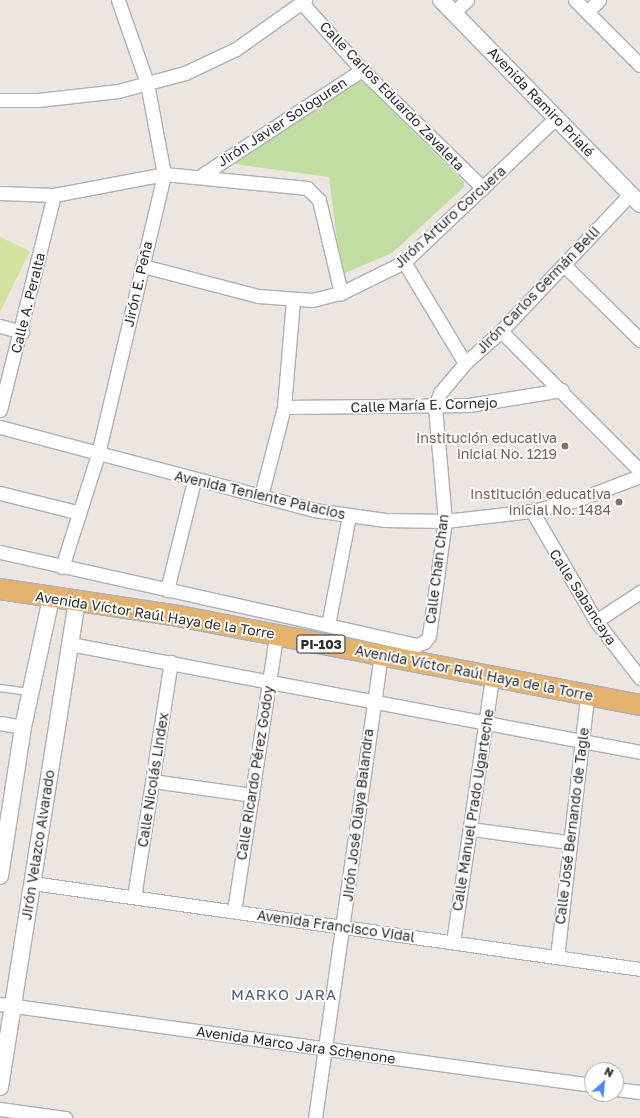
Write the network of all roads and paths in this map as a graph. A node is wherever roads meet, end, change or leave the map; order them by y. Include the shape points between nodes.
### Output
1 (118, 0) edge
2 (441, 0) edge
3 (467, 0) edge
4 (575, 0) edge
5 (599, 0) edge
6 (304, 1) edge
7 (454, 12) junction
8 (587, 12) junction
9 (640, 65) edge
10 (362, 70) junction
11 (148, 83) junction
12 (0, 100) edge
13 (556, 118) junction
14 (164, 174) junction
15 (202, 176) junction
16 (483, 188) junction
17 (0, 193) edge
18 (54, 195) junction
19 (635, 199) edge
20 (404, 262) junction
21 (564, 265) junction
22 (143, 266) junction
23 (341, 293) junction
24 (293, 300) junction
25 (0, 326) edge
26 (501, 331) junction
27 (22, 332) junction
28 (640, 340) edge
29 (465, 363) junction
30 (562, 390) junction
31 (435, 406) junction
32 (284, 407) junction
33 (0, 410) edge
34 (0, 427) edge
35 (98, 454) junction
36 (640, 471) edge
37 (640, 476) edge
38 (194, 481) junction
39 (0, 493) edge
40 (261, 496) junction
41 (532, 511) junction
42 (80, 513) junction
43 (349, 516) junction
44 (445, 522) junction
45 (0, 552) edge
46 (62, 566) junction
47 (0, 589) edge
48 (167, 590) junction
49 (640, 592) edge
50 (51, 599) junction
51 (77, 603) junction
52 (596, 621) junction
53 (328, 625) junction
54 (276, 635) junction
55 (70, 644) junction
56 (381, 655) junction
57 (171, 662) junction
58 (492, 678) junction
59 (640, 678) edge
60 (269, 683) junction
61 (0, 688) edge
62 (31, 692) junction
63 (587, 696) junction
64 (372, 704) junction
65 (640, 705) edge
66 (0, 722) edge
67 (486, 725) junction
68 (23, 727) junction
69 (582, 741) junction
70 (640, 752) edge
71 (153, 781) junction
72 (252, 795) junction
73 (471, 829) junction
74 (568, 842) junction
75 (2, 846) edge
76 (0, 876) edge
77 (32, 883) junction
78 (134, 897) junction
79 (234, 911) junction
80 (344, 927) junction
81 (453, 942) junction
82 (557, 957) junction
83 (640, 969) edge
84 (7, 1005) edge
85 (324, 1048) junction
86 (584, 1084) edge
87 (0, 1087) edge
88 (624, 1090) edge
89 (640, 1092) edge
90 (0, 1109) edge
91 (65, 1118) edge
92 (315, 1118) edge

1 - 11 street, Jirón E. Peña
2 - 7 street, Avenida Ramiro Prialé
3 - 7 street
4 - 8 street
5 - 8 street
6 - 10 street, Calle Carlos Eduardo Zavaleta
6 - 11 street via 236,50 185,73
7 - 13 street, Avenida Ramiro Prialé
8 - 9 street
10 - 15 street, Jirón Javier Sologuren
10 - 16 street, Calle Carlos Eduardo Zavaleta
11 - 12 street via 118,91 38,100
11 - 14 street, Jirón E. Peña
13 - 16 street, Jirón Arturo Corcuera
13 - 19 street, Avenida Ramiro Prialé
14 - 15 street
14 - 18 street
14 - 22 street, Jirón E. Peña
15 - 23 street via 307,188 314,192 319,200
16 - 20 street, Jirón Arturo Corcuera
17 - 18 street
18 - 27 street, Calle A. Peralta
19 - 21 street, Jirón Carlos Germán Belli
20 - 23 street, Jirón Arturo Corcuera
20 - 29 street
21 - 26 street, Jirón Carlos Germán Belli
21 - 28 street
22 - 24 street, Jirón Arturo Corcuera via 258,296
22 - 35 street, Jirón E. Peña
23 - 24 street, Jirón Arturo Corcuera
24 - 32 street
25 - 27 street
26 - 29 street, Jirón Carlos Germán Belli
26 - 30 street
27 - 33 street, Calle A. Peralta
29 - 31 street, Jirón Carlos Germán Belli via 440,393
30 - 31 street, Calle María E. Cornejo via 507,402
30 - 36 street
31 - 32 street, Calle María E. Cornejo
31 - 44 street, Calle Chan Chan
32 - 40 street
34 - 35 street, Avenida Teniente Palacios
35 - 38 street, Avenida Teniente Palacios
35 - 42 street, Jirón E. Peña
37 - 41 street, Avenida Teniente Palacios via 576,500
38 - 40 street, Avenida Teniente Palacios
38 - 48 street
39 - 42 street
40 - 43 street, Avenida Teniente Palacios
41 - 44 street, Avenida Teniente Palacios
41 - 52 street, Calle Sabancaya
42 - 46 street, Jirón E. Peña
43 - 44 street, Avenida Teniente Palacios
43 - 53 street
44 - 53 street, Calle Chan Chan via 429,636 417,645
45 - 46 street
46 - 48 street
47 - 50 main road, Avenida Víctor Raúl Haya de la Torre / PI-103
48 - 53 street
49 - 52 street
50 - 51 main road, Avenida Víctor Raúl Haya de la Torre / PI-103
50 - 62 street
51 - 54 main road, Avenida Víctor Raúl Haya de la Torre / PI-103 via 178,616
51 - 55 street, Jirón Velazco Alvarado
52 - 59 street, Calle Sabancaya
54 - 56 main road, Avenida Víctor Raúl Haya de la Torre / PI-103
54 - 60 street, Calle Ricardo Pérez Godoy
55 - 57 street
55 - 77 street, Jirón Velazco Alvarado
56 - 58 main road, Avenida Víctor Raúl Haya de la Torre / PI-103
56 - 64 street, Jirón José Olaya Balandra
57 - 60 street
57 - 71 street, Calle Nicolás Lindex
58 - 63 main road, Avenida Víctor Raúl Haya de la Torre / PI-103
58 - 67 street, Calle Manuel Prado Ugarteche
60 - 64 street
60 - 72 street, Calle Ricardo Pérez Godoy
61 - 62 lane
62 - 68 street
63 - 65 main road, Avenida Víctor Raúl Haya de la Torre / PI-103
63 - 69 street, Calle José Bernando de Tagle
64 - 67 street
64 - 80 street, Jirón José Olaya Balandra
66 - 68 street
67 - 69 street
67 - 73 street, Calle Manuel Prado Ugarteche
68 - 75 street
69 - 70 street
69 - 74 street, Calle José Bernando de Tagle
71 - 72 street
71 - 78 street, Calle Nicolás Lindex
72 - 79 street, Calle Ricardo Pérez Godoy
73 - 74 street
73 - 81 street, Calle Manuel Prado Ugarteche
74 - 82 street, Calle José Bernando de Tagle
75 - 76 street
77 - 78 street, Avenida Francisco Vidal
77 - 84 street, Jirón Velazco Alvarado
78 - 79 street, Avenida Francisco Vidal
79 - 80 street, Avenida Francisco Vidal
80 - 81 street, Avenida Francisco Vidal
80 - 85 street, Jirón José Olaya Balandra
81 - 82 street, Avenida Francisco Vidal
82 - 83 street, Avenida Francisco Vidal
84 - 85 street, Avenida Marco Jara Schenone
84 - 87 street, Jirón Velazco Alvarado
85 - 86 street, Avenida Marco Jara Schenone
85 - 92 street, Jirón José Olaya Balandra
88 - 89 street
90 - 91 street

